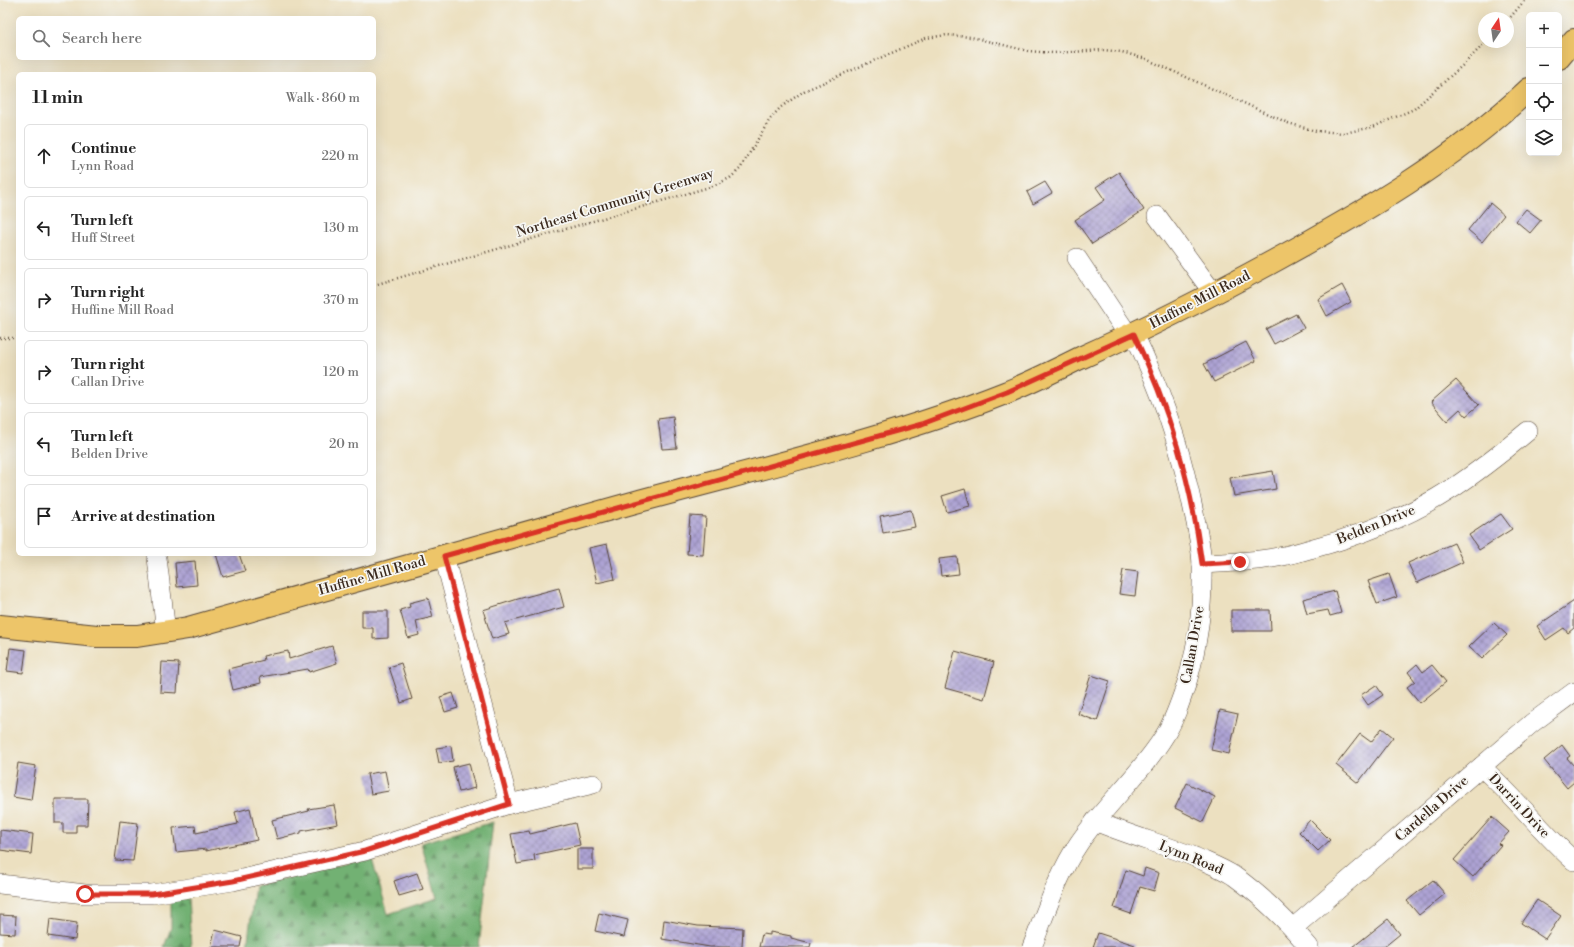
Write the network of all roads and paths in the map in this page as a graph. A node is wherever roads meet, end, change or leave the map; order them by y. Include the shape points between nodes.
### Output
1 (1525, 0) edge
2 (1514, 13) edge
3 (1574, 40) edge
4 (1480, 48) edge
5 (1562, 54) edge
6 (1574, 63) edge
7 (1562, 69) edge
8 (1526, 92) edge
9 (1157, 216) dead end
10 (1077, 258) dead end
11 (376, 284) edge
12 (1214, 294) junction
13 (1131, 335) junction
14 (0, 338) edge
15 (16, 338) edge
16 (1528, 431) dead end
17 (444, 556) junction
18 (158, 558) dead end
19 (1202, 564) junction
20 (0, 626) edge
21 (166, 632) junction
22 (1574, 692) edge
23 (1481, 767) junction
24 (593, 784) dead end
25 (509, 804) junction
26 (1095, 821) junction
27 (1574, 861) edge
28 (0, 884) edge
29 (1293, 928) junction
30 (1032, 947) edge
31 (1309, 947) edge

1 - 2 path
3 - 5 main road
4 - 11 path, Northeast Community Greenway via 1414,109 1373,127 1344,133 1316,131 1288,123 1146,58 1122,52 1104,50 1053,53 971,37 947,35 926,38 804,91 781,107 770,119 740,169 730,178 713,186
6 - 7 main road
8 - 12 main road, Huffine Mill Road via 1444,160 1312,240
9 - 12 street
10 - 13 street, Callan Drive
12 - 13 main road, Huffine Mill Road
13 - 17 main road, Huffine Mill Road via 1007,392 922,424
13 - 19 street, Callan Drive via 1148,362 1182,456
14 - 15 path
16 - 19 street, Belden Drive via 1452,489 1372,529 1334,543 1279,557
17 - 21 main road, Huffine Mill Road
17 - 25 street
18 - 21 street
19 - 26 street, Callan Drive via 1198,634 1192,667 1175,716 1166,734 1151,754
20 - 21 main road, Huffine Mill Road via 97,636 137,636
22 - 23 street, Cardella Drive via 1532,723
23 - 27 street, Darrin Drive via 1498,781 1540,829
23 - 29 street, Cardella Drive
24 - 25 street
25 - 28 street via 365,851 226,882 152,894 85,894
26 - 29 street, Lynn Road via 1175,849 1233,876
26 - 30 street, Callan Drive via 1067,865
29 - 31 street, Lynn Road

